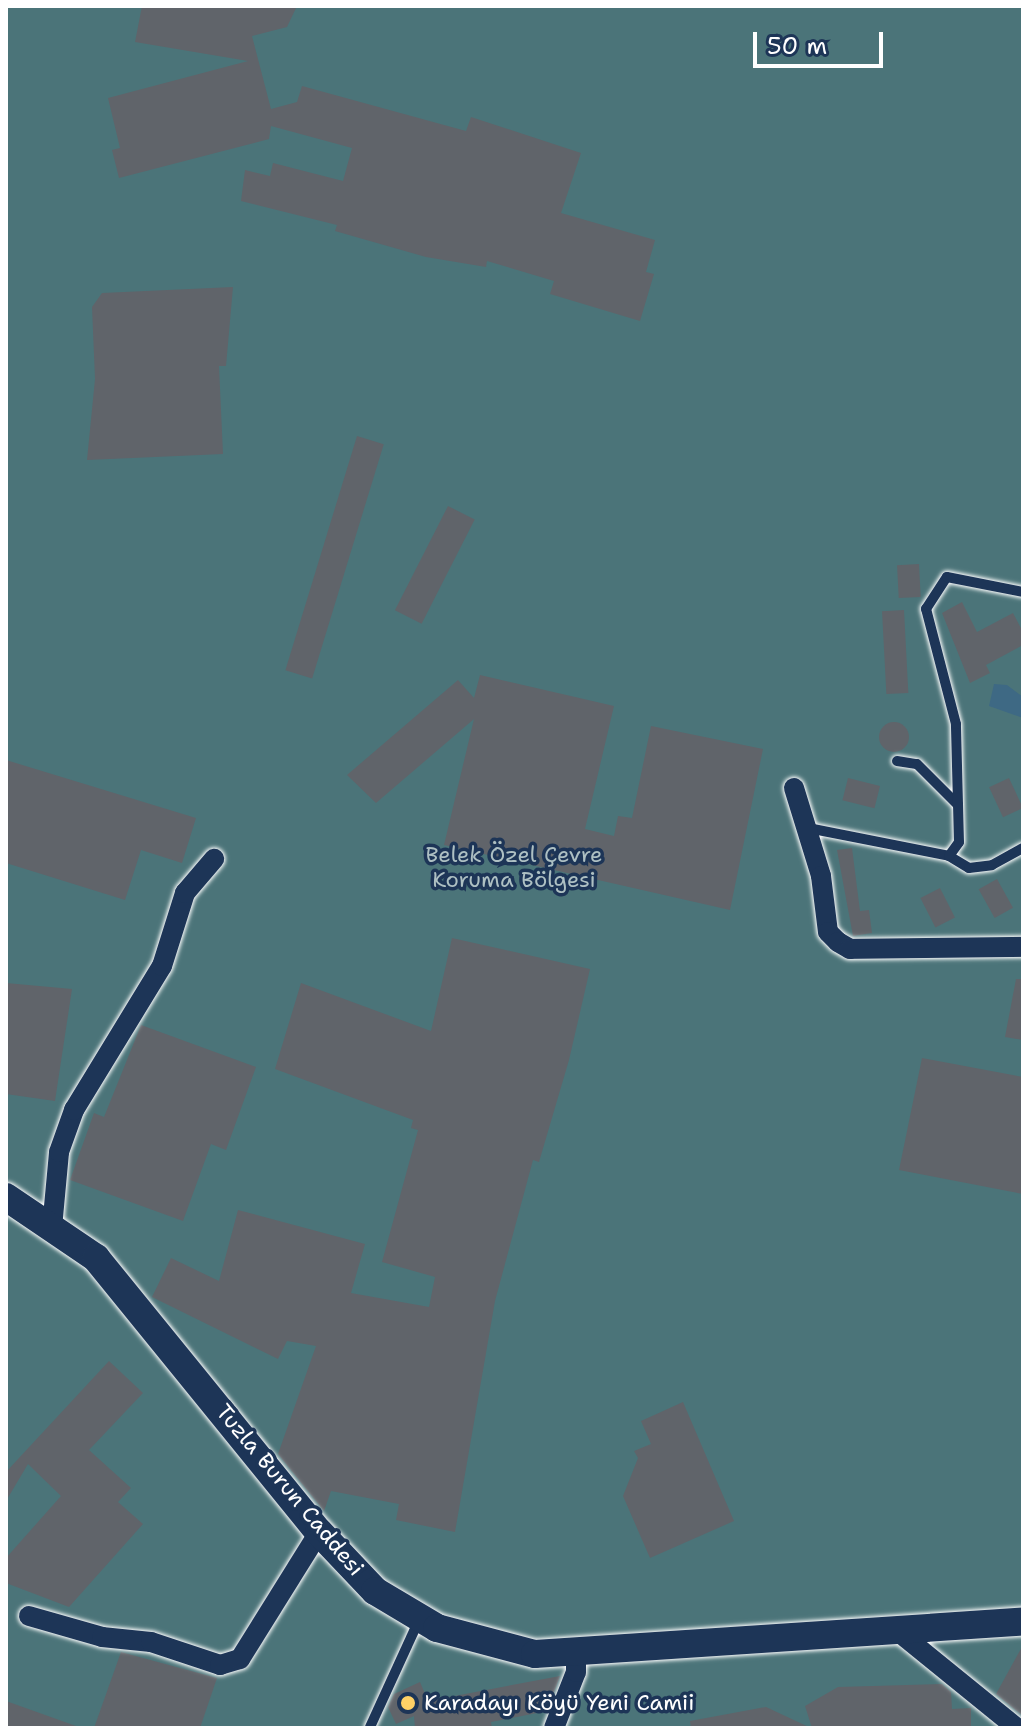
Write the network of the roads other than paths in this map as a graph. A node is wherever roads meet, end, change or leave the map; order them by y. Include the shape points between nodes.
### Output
1 (1023, 592) edge
2 (897, 761) dead end
3 (794, 788) dead end
4 (958, 805) junction
5 (808, 828) junction
6 (1023, 848) edge
7 (949, 856) junction
8 (214, 859) dead end
9 (1023, 947) edge
10 (6, 1197) edge
11 (52, 1228) junction
12 (319, 1532) junction
13 (29, 1616) dead end
14 (419, 1619) junction
15 (1023, 1622) edge
16 (895, 1629) junction
17 (576, 1653) junction
18 (370, 1727) edge
19 (554, 1728) edge
20 (1017, 1728) edge

1 - 4 lane via 947,577 926,609 956,724
2 - 4 lane via 917,764
3 - 5 street
4 - 7 lane via 959,842
5 - 7 lane
5 - 9 street via 828,932 850,949
6 - 7 lane via 992,865 969,868
8 - 11 street via 185,893 162,966 74,1110 57,1163
10 - 11 main road, Tuzla Burun Caddesi
11 - 12 main road, Tuzla Burun Caddesi via 96,1258 142,1308
12 - 13 street via 240,1659 220,1665 151,1642 102,1637
12 - 14 main road, Tuzla Burun Caddesi via 375,1591
14 - 17 main road, Tuzla Burun Caddesi via 496,1648
14 - 18 lane
15 - 16 main road, Tuzla Burun Caddesi
16 - 17 main road, Tuzla Burun Caddesi
16 - 20 street
17 - 19 street via 576,1672

